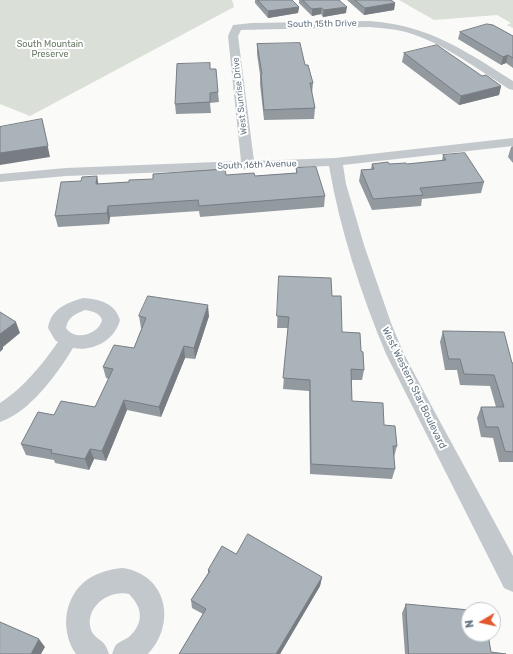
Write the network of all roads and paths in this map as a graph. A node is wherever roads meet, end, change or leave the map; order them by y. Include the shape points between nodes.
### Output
1 (237, 28) joint
2 (513, 86) edge
3 (513, 142) edge
4 (335, 162) junction
5 (248, 166) junction
6 (0, 178) edge
7 (68, 341) dead end
8 (0, 414) edge
9 (513, 580) edge
10 (96, 654) edge
11 (125, 654) edge

1 - 2 street, South 15th Drive via 352,24 384,24 406,28 451,47
1 - 5 street, West Sunrise Drive via 233,36
3 - 4 street, South 16th Avenue
4 - 5 street, South 16th Avenue
4 - 9 street, West Western Star Boulevard via 356,245 395,354
5 - 6 street, South 16th Avenue via 66,172
7 - 8 street via 57,359 28,391
10 - 11 street via 83,644 78,629 79,613 86,598 98,587 113,581 128,580 141,587 150,598 153,613 150,629 141,644

